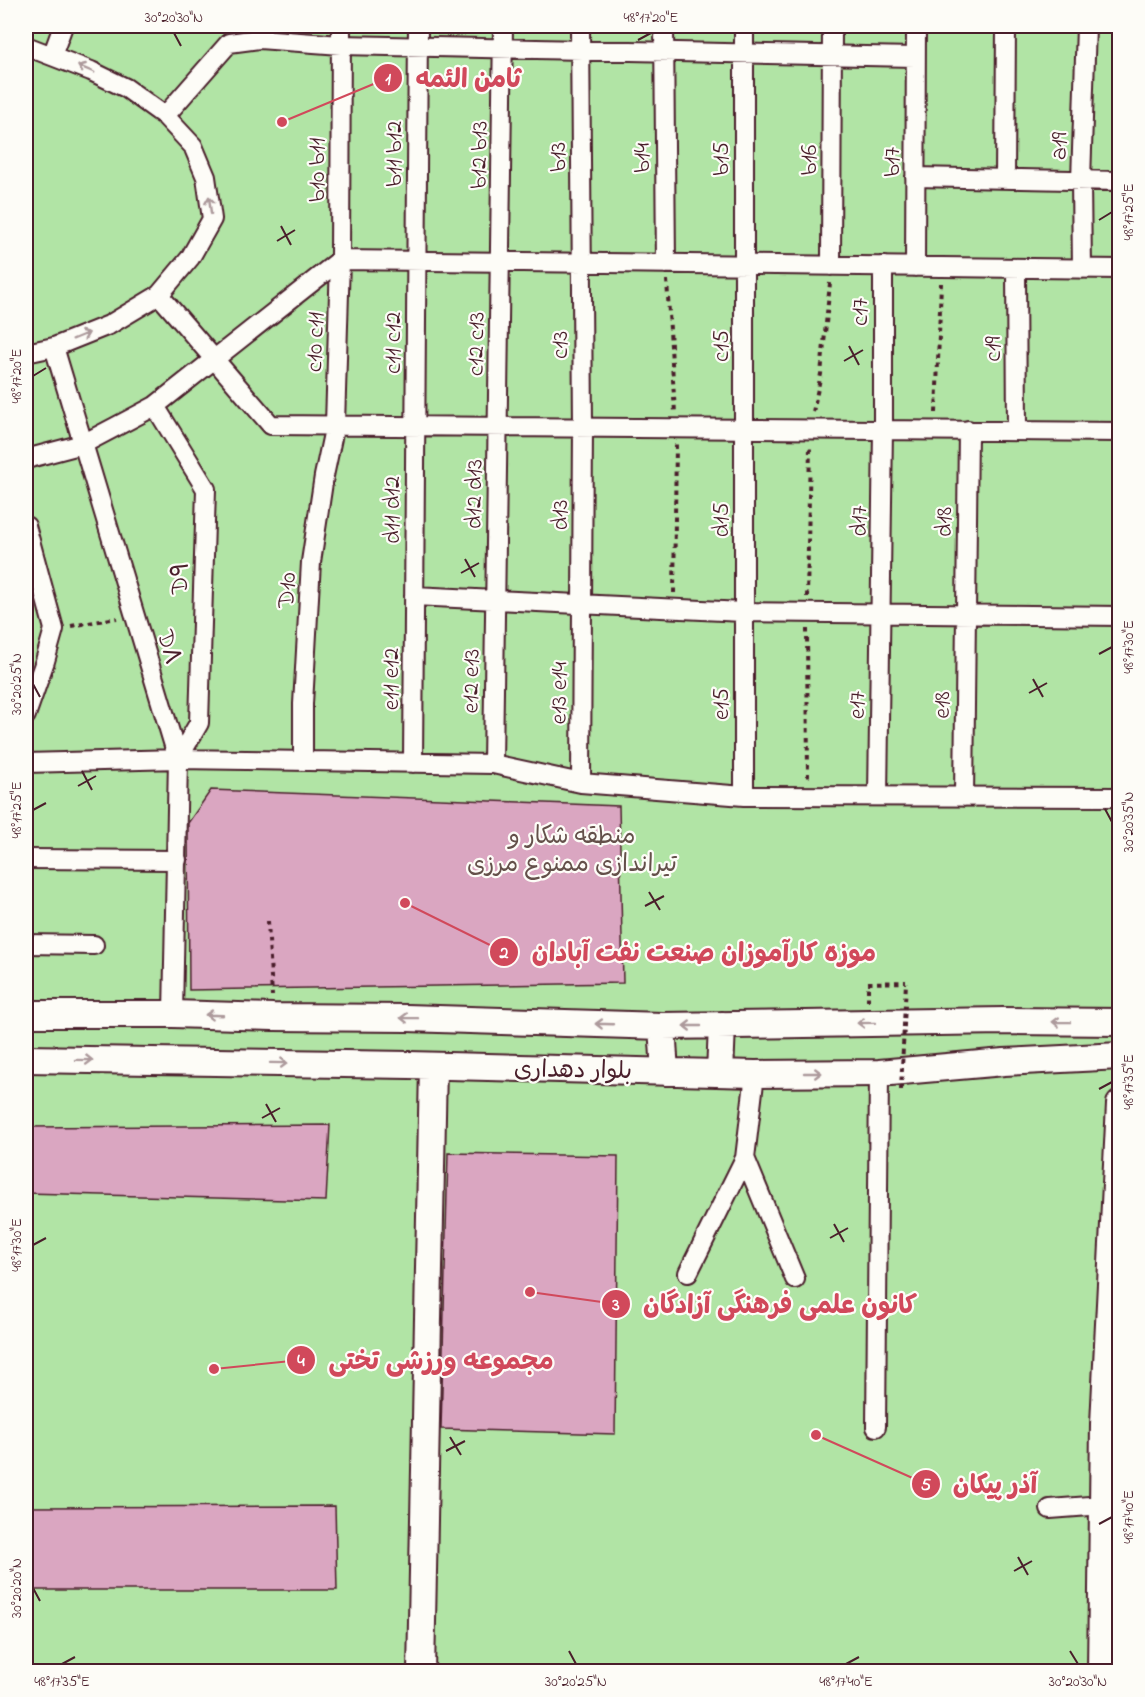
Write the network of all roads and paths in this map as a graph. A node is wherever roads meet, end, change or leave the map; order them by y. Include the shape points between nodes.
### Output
1 (63, 26) edge
2 (341, 26) edge
3 (418, 26) edge
4 (503, 26) edge
5 (579, 26) edge
6 (664, 26) edge
7 (744, 26) edge
8 (832, 26) edge
9 (916, 26) edge
10 (1006, 26) edge
11 (1086, 26) edge
12 (259, 32) edge
13 (341, 45) junction
14 (26, 46) edge
15 (418, 46) junction
16 (503, 48) junction
17 (579, 50) junction
18 (664, 51) junction
19 (744, 53) junction
20 (832, 55) junction
21 (52, 56) junction
22 (915, 57) junction
23 (165, 116) junction
24 (915, 177) junction
25 (1005, 179) junction
26 (1081, 180) junction
27 (1119, 181) edge
28 (340, 260) junction
29 (417, 261) junction
30 (500, 262) junction
31 (583, 263) junction
32 (666, 264) junction
33 (744, 265) junction
34 (831, 266) junction
35 (884, 266) junction
36 (915, 267) junction
37 (942, 267) junction
38 (1016, 268) junction
39 (1082, 269) junction
40 (1119, 269) edge
41 (159, 295) junction
42 (54, 347) junction
43 (26, 353) edge
44 (213, 359) junction
45 (155, 406) junction
46 (335, 424) junction
47 (416, 425) junction
48 (498, 426) junction
49 (584, 426) junction
50 (676, 427) junction
51 (744, 428) junction
52 (810, 428) junction
53 (883, 429) junction
54 (935, 430) junction
55 (968, 430) junction
56 (1017, 430) junction
57 (1119, 432) edge
58 (83, 444) junction
59 (26, 459) edge
60 (26, 526) edge
61 (414, 596) junction
62 (495, 600) junction
63 (583, 604) junction
64 (673, 608) junction
65 (744, 612) junction
66 (807, 612) junction
67 (881, 613) junction
68 (135, 614) junction
69 (966, 614) junction
70 (1119, 616) edge
71 (54, 629) junction
72 (26, 715) edge
73 (178, 759) junction
74 (303, 761) junction
75 (413, 763) junction
76 (26, 764) edge
77 (493, 764) junction
78 (581, 783) junction
79 (744, 796) junction
80 (808, 796) junction
81 (878, 796) junction
82 (964, 797) junction
83 (1119, 797) edge
84 (26, 859) edge
85 (177, 860) junction
86 (268, 921) dead end
87 (26, 944) edge
88 (94, 945) dead end
89 (868, 983) dead end
90 (26, 1014) edge
91 (173, 1014) junction
92 (273, 1017) junction
93 (1119, 1022) edge
94 (722, 1025) junction
95 (662, 1026) junction
96 (1119, 1056) edge
97 (26, 1059) edge
98 (433, 1066) junction
99 (664, 1071) junction
100 (720, 1073) junction
101 (879, 1073) junction
102 (755, 1074) junction
103 (901, 1090) dead end
104 (1119, 1104) edge
105 (745, 1158) junction
106 (688, 1273) dead end
107 (795, 1279) dead end
108 (1112, 1424) edge
109 (876, 1427) dead end
110 (1103, 1505) junction
111 (1050, 1509) dead end
112 (1111, 1609) edge
113 (421, 1671) edge
114 (1101, 1671) edge

1 - 21 street
2 - 13 street, b10 b11
3 - 15 street, b11 b12
4 - 16 street, b12 b13
5 - 17 street, b13
6 - 18 street, b14
7 - 19 street, b15
8 - 20 street, b16
9 - 22 street, b17
10 - 25 street
11 - 26 street, a19
12 - 13 street
12 - 23 street via 229,43
13 - 15 street
13 - 28 street, b10 b11
14 - 21 street
15 - 16 street
15 - 29 street, b11 b12
16 - 17 street
16 - 30 street, b12 b13
17 - 18 street
17 - 31 street, b13
18 - 19 street
18 - 32 street, b14
19 - 20 street
19 - 33 street, b15
20 - 22 street
20 - 34 street, b16
23 -> 21 street via 126,88
22 - 24 street, b17
41 -> 23 street via 190,258 212,219 207,177 193,146
24 - 25 street
24 - 36 street, b17
25 - 26 street
26 - 27 street
26 - 39 street, a19
28 - 29 street
28 - 44 street
28 - 46 street, c10 c11
29 - 30 street
29 - 47 street, c11 c12
30 - 31 street
30 - 48 street, c12 c13
31 - 32 street
31 - 49 street, c13
32 - 33 street
32 - 50 path
33 - 34 street
33 - 51 street, c15
34 - 35 street
34 - 52 path via 821,374
35 - 36 street
35 - 53 street, c17
36 - 37 street
37 - 38 street
37 - 54 path
38 - 39 street
38 - 56 street, c19
39 - 40 street
42 -> 41 street via 109,325
41 - 44 street
42 - 43 street
42 - 58 street, D۸
44 - 45 street
44 - 46 street via 271,425
45 - 58 street
45 - 73 street, D۹ via 206,489 199,723
46 - 47 street
46 - 74 street, D10 via 312,562
47 - 48 street
47 - 61 street, d11 d12
48 - 49 street
48 - 62 street, d12 d13
49 - 50 street
49 - 63 street, d13
50 - 51 street
50 - 64 path
51 - 52 street
51 - 65 street, d15
52 - 53 street
52 - 66 path
53 - 54 street
53 - 67 street, d17
54 - 55 street
55 - 56 street
55 - 69 street, d18
56 - 57 street
58 - 59 street
58 - 68 street, D۸
60 - 71 street
61 - 62 street
61 - 75 street, e11 e12
62 - 63 street
62 - 77 street, e12 e13
63 - 64 street
63 - 78 street, e13 e14
64 - 65 street
65 - 66 street
65 - 79 street, e15
66 - 67 street
66 - 80 path
67 - 69 street
67 - 81 street, e17
68 - 71 path
68 - 73 street, D۸
69 - 70 street
69 - 82 street, e18
71 - 72 street
73 - 74 street
73 - 76 street
73 - 85 street
74 - 75 street
75 - 77 street
77 - 78 street
78 - 79 street
79 - 80 street
80 - 81 street
81 - 82 street
82 - 83 street
84 - 85 street
85 - 91 street
86 - 92 path
87 - 88 street
89 - 103 path, bridge via 906,982
90 - 91 main road, بلوار دهداری
92 -> 91 main road, بلوار دهداری
95 -> 92 main road, بلوار دهداری
93 -> 94 main road, بلوار دهداری
94 -> 95 main road, بلوار دهداری
94 - 100 main road
95 - 99 main road
96 - 101 main road, بلوار دهداری
97 -> 98 main road, بلوار دهداری
98 - 99 main road, بلوار دهداری
98 - 113 main road
99 - 100 main road, بلوار دهداری
100 - 102 main road, بلوار دهداری
102 -> 101 main road, بلوار دهداری
101 - 109 street
102 - 105 street
104 - 108 main road
105 - 106 street
105 - 107 street
108 - 110 main road
110 - 111 street
110 - 112 main road
112 - 114 main road

